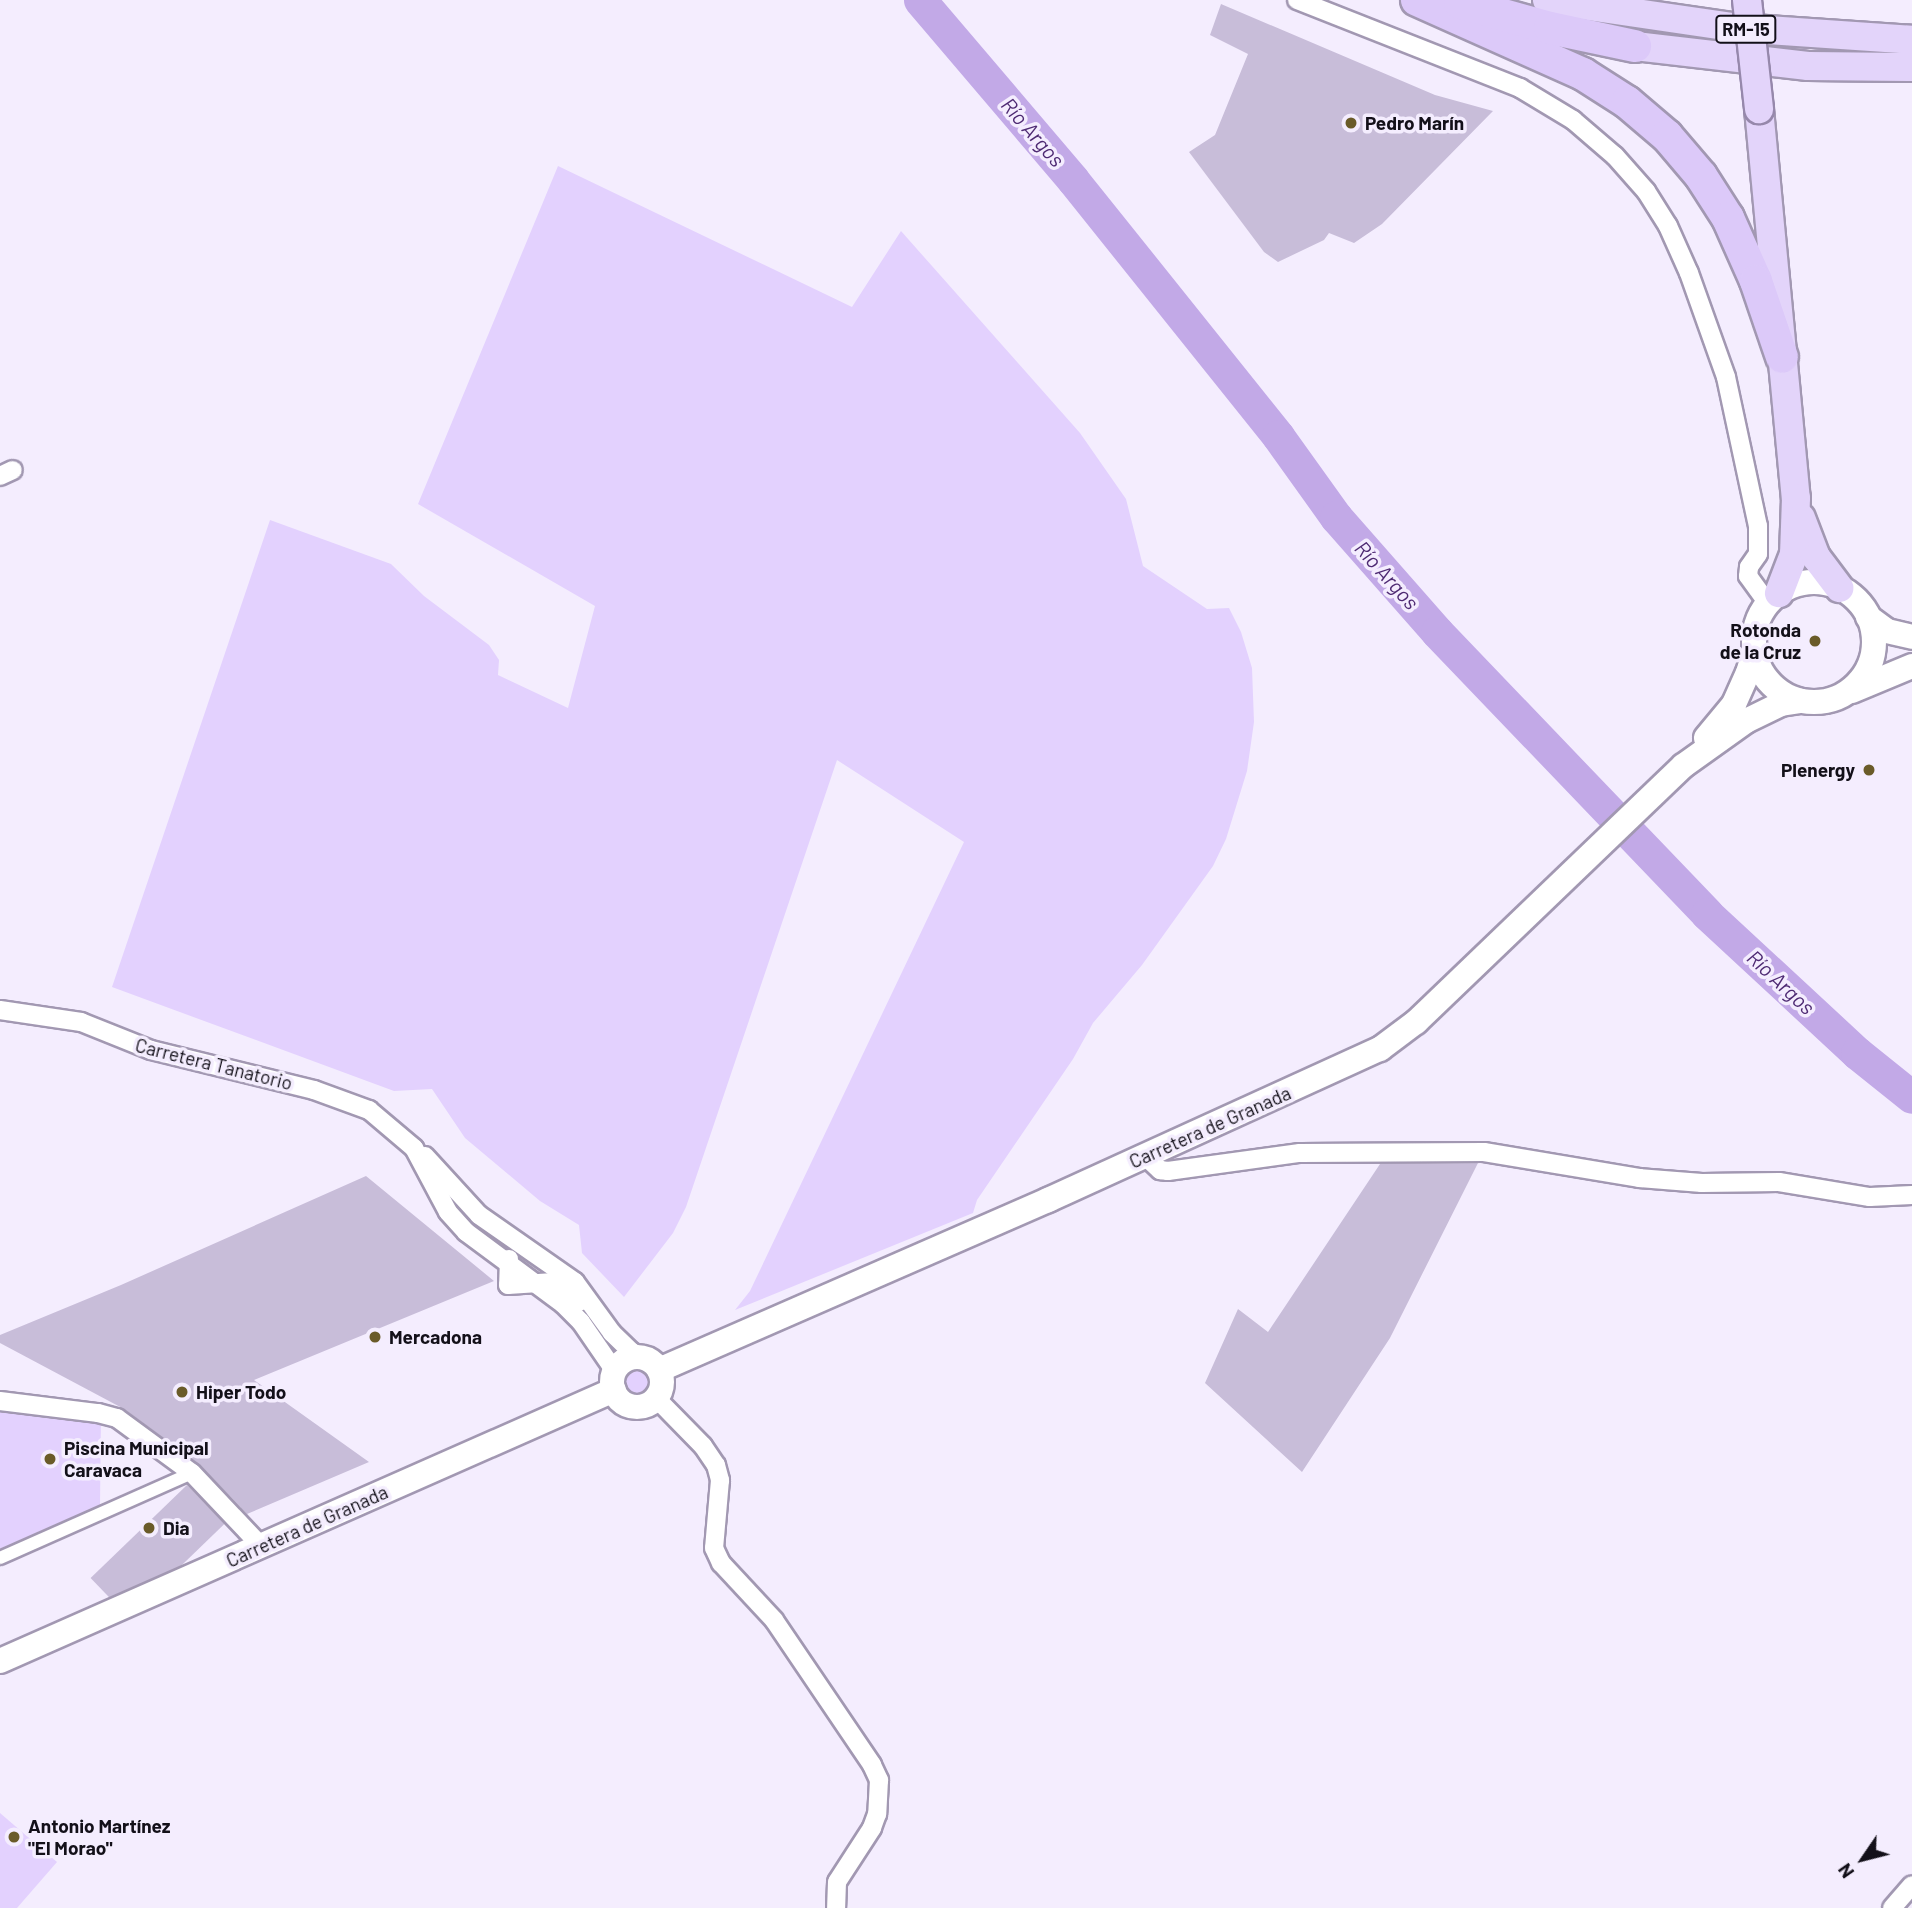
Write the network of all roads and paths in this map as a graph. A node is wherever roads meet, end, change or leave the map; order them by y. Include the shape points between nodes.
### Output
1 (1297, 0) edge
2 (1417, 0) edge
3 (1449, 0) edge
4 (1547, 0) edge
5 (1747, 0) edge
6 (1577, 2) edge
7 (1912, 40) edge
8 (1635, 46) joint
9 (1912, 66) edge
10 (1782, 358) junction
11 (1796, 498) junction
12 (1839, 588) junction
13 (1774, 599) junction
14 (1868, 617) junction
15 (1912, 638) edge
16 (1755, 648) junction
17 (1912, 666) edge
18 (1844, 694) junction
19 (1801, 701) junction
20 (1683, 766) junction
21 (0, 1010) edge
22 (414, 1148) junction
23 (1145, 1156) junction
24 (447, 1180) junction
25 (1912, 1195) edge
26 (510, 1265) junction
27 (533, 1281) junction
28 (612, 1333) junction
29 (650, 1364) junction
30 (613, 1383) junction
31 (656, 1398) junction
32 (0, 1401) edge
33 (192, 1473) junction
34 (261, 1546) junction
35 (0, 1558) edge
36 (0, 1661) edge
37 (1912, 1885) edge
38 (836, 1908) edge
39 (1892, 1908) edge

1 - 13 street via 1520,88 1573,120 1646,191 1689,273 1727,377 1758,526 1758,554 1748,576
2 - 10 highway via 1583,74 1627,102 1667,136 1728,218
3 - 8 highway, RM-15
4 - 6 highway, RM-15
5 - 10 highway, bridge
6 - 7 highway, RM-15 via 1738,28
8 - 9 highway, RM-15 via 1797,65
10 - 11 highway
11 - 12 highway via 1816,557
11 - 13 highway via 1791,570
12 - 13 main road via 1806,583
12 - 14 main road via 1859,603
13 - 16 main road via 1756,625
14 - 15 main road via 1887,631
14 - 18 main road via 1874,638 1870,665
16 - 19 main road via 1760,669 1771,683
16 - 20 main road, Carretera de Granada via 1734,704
17 - 18 main road
18 - 19 main road via 1819,702
19 - 20 main road, Carretera de Granada via 1781,704 1746,721
20 - 23 main road, Carretera de Granada via 1416,1022 1367,1056
21 - 22 street, Carretera Tanatorio via 59,1017 151,1049 347,1101 369,1110
22 - 24 street, Carretera Tanatorio
22 - 26 street via 457,1223
23 - 25 street via 1160,1170 1168,1171 1300,1153 1484,1152 1639,1178 1779,1182 1870,1197
23 - 29 main road, Carretera de Granada
24 - 26 street via 464,1213 502,1246
24 - 28 street via 479,1216 575,1282
26 - 27 street via 508,1285
27 - 28 street via 558,1284
27 - 30 street via 581,1322 612,1367
28 - 29 street
29 - 30 main road, Carretera de Granada via 620,1363
29 - 31 main road via 662,1384
30 - 31 main road via 629,1405 644,1406
30 - 34 main road, Carretera de Granada
31 - 38 street via 716,1465 720,1480 714,1548 721,1563 774,1620 879,1780 877,1814 837,1882
32 - 33 street via 117,1418
33 - 34 street
33 - 35 street
34 - 36 main road, Carretera de Granada
37 - 39 street

